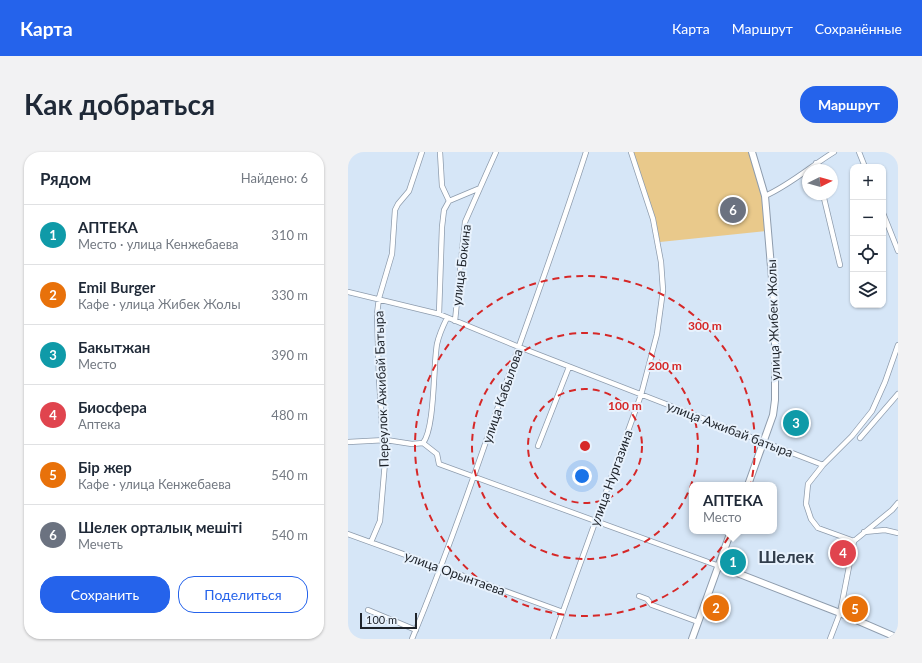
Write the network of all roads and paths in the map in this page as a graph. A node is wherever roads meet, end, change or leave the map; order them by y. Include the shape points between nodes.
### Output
1 (422, 152) edge
2 (433, 152) edge
3 (440, 152) edge
4 (496, 152) edge
5 (586, 152) edge
6 (631, 152) edge
7 (752, 152) edge
8 (834, 152) edge
9 (859, 152) edge
10 (816, 163) joint
11 (864, 164) edge
12 (480, 188) junction
13 (765, 196) junction
14 (824, 200) edge
15 (449, 201) junction
16 (886, 221) edge
17 (898, 251) edge
18 (840, 265) dead end
19 (348, 292) edge
20 (379, 298) junction
21 (439, 314) junction
22 (447, 318) junction
23 (455, 321) junction
24 (898, 345) edge
25 (519, 347) junction
26 (569, 367) junction
27 (898, 394) edge
28 (641, 395) junction
29 (860, 438) dead end
30 (386, 440) junction
31 (348, 442) edge
32 (764, 442) junction
33 (423, 443) junction
34 (538, 446) dead end
35 (823, 465) junction
36 (474, 476) junction
37 (749, 482) edge
38 (898, 503) edge
39 (595, 520) junction
40 (864, 532) junction
41 (898, 533) edge
42 (348, 534) edge
43 (730, 534) edge
44 (854, 541) junction
45 (371, 542) junction
46 (718, 566) junction
47 (440, 567) junction
48 (639, 596) dead end
49 (368, 610) dead end
50 (563, 612) junction
51 (840, 613) junction
52 (698, 622) junction
53 (416, 630) junction
54 (898, 638) edge
55 (412, 639) edge
56 (553, 639) edge
57 (692, 639) edge
58 (830, 639) edge

1 - 20 street, Переулок Ажибай Батыра via 408,193 395,210 392,254
2 - 3 street
3 - 15 street via 442,186
4 - 12 street, улица Бокина
5 - 25 street, улица Кабылова via 567,214
6 - 28 street, улица Нургазина via 653,219 663,290 657,334
7 - 13 main road, улица Жибек Жолы
8 - 10 street
9 - 11 street
10 - 13 street via 784,187
12 - 15 street
12 - 23 street, улица Бокина via 465,222
13 - 32 main road, улица Жибек Жолы via 775,314 775,400
14 - 18 street
15 - 21 street, улица Бокина via 444,210 442,226
16 - 17 street
19 - 20 street, улица Ажибай батыра
20 - 21 street, улица Ажибай батыра
20 - 30 street, Переулок Ажибай Батыра via 379,378 382,426
21 - 22 street, улица Ажибай батыра
22 - 23 street, улица Ажибай батыра
22 - 33 street, улица Бокина via 437,343 429,431
23 - 25 street, улица Ажибай батыра
24 - 35 street via 872,411
25 - 26 street, улица Ажибай батыра
25 - 36 street, улица Кабылова
26 - 28 street, улица Ажибай батыра
26 - 34 street
27 - 29 street
28 - 32 street, улица Ажибай батыра
28 - 39 street, улица Нургазина
30 - 31 street
30 - 33 street
30 - 45 street, Переулок Ажибай Батыра via 380,521
32 - 35 street, улица Ажибай батыра
32 - 37 main road, улица Жибек Жолы
33 - 36 street via 437,454 439,464
35 - 44 street via 808,484 806,504 811,519 818,528
36 - 39 street
36 - 47 street, улица Кабылова
38 - 40 street
39 - 46 street
39 - 50 street, улица Нургазина
40 - 41 street via 884,530
40 - 44 street
42 - 45 street, улица Орынтаева
43 - 46 main road
44 - 51 street
45 - 47 street, улица Орынтаева
46 - 51 main road
46 - 52 main road
47 - 50 street, улица Орынтаева
47 - 53 street, улица Кабылова
48 - 52 street via 647,599 652,605
49 - 53 street
50 - 56 street, улица Нургазина
51 - 54 main road
51 - 58 street
52 - 57 main road
53 - 55 street, улица Кабылова

